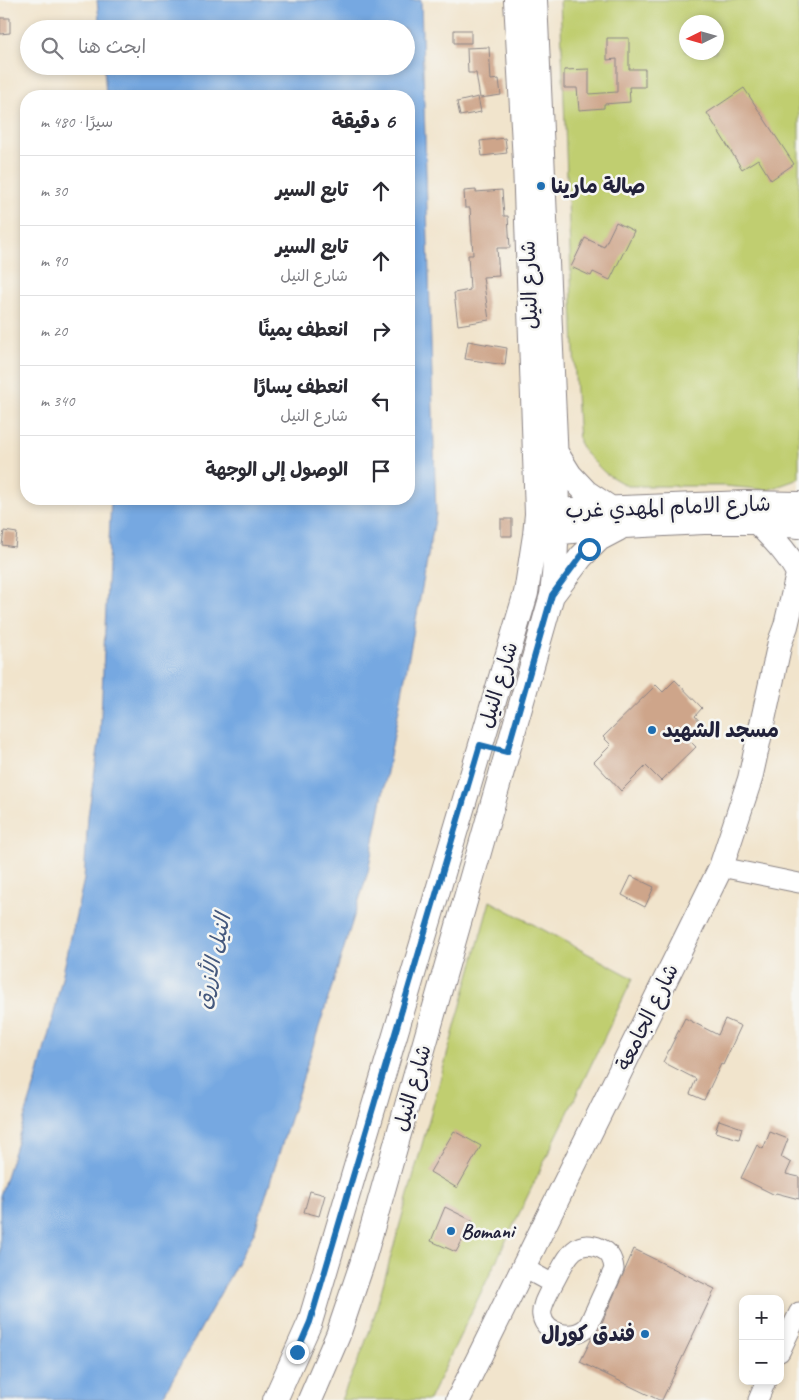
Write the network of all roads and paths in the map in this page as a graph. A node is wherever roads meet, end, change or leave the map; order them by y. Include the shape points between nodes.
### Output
1 (516, 0) edge
2 (535, 0) edge
3 (542, 359) junction
4 (555, 451) junction
5 (799, 490) edge
6 (799, 504) edge
7 (762, 512) junction
8 (617, 517) junction
9 (546, 523) junction
10 (799, 526) edge
11 (799, 571) edge
12 (552, 595) junction
13 (794, 610) edge
14 (480, 745) junction
15 (507, 752) junction
16 (721, 867) junction
17 (799, 883) edge
18 (524, 1268) junction
19 (553, 1284) junction
20 (799, 1312) edge
21 (784, 1344) edge
22 (764, 1385) edge
23 (275, 1400) edge
24 (310, 1400) edge
25 (458, 1400) edge
26 (758, 1400) edge

1 - 3 main road, شارع النيل via 525,162
2 - 3 main road, شارع النيل
3 - 4 main road, شارع النيل
3 - 9 main road, شارع النيل
4 - 8 main road via 570,475
4 - 9 main road, شارع النيل
5 - 7 main road
6 - 7 main road, شارع الامام المهدي غرب
7 - 8 main road, شارع الامام المهدي غرب
7 - 10 main road, شارع الامام المهدي غرب
7 - 11 main road
8 - 9 main road, شارع الامام المهدي غرب
8 - 12 main road via 581,556
9 - 12 main road, شارع النيل via 556,563
9 - 14 main road, شارع النيل
11 - 13 main road, شارع الجامعة
12 - 15 main road, شارع النيل
13 - 16 main road, شارع الجامعة via 780,642 750,780
14 - 15 main road
14 - 23 main road, شارع النيل via 310,1322
15 - 24 main road, شارع النيل via 362,1264 338,1335
16 - 17 street
16 - 18 main road, شارع الجامعة
18 - 19 street
18 - 25 main road, شارع الجامعة
19 - 19 street via 542,1309 544,1322 554,1331 566,1335 578,1333 587,1327 614,1269 613,1261 609,1253 599,1247 579,1246 570,1254
20 - 21 street
22 - 26 street

